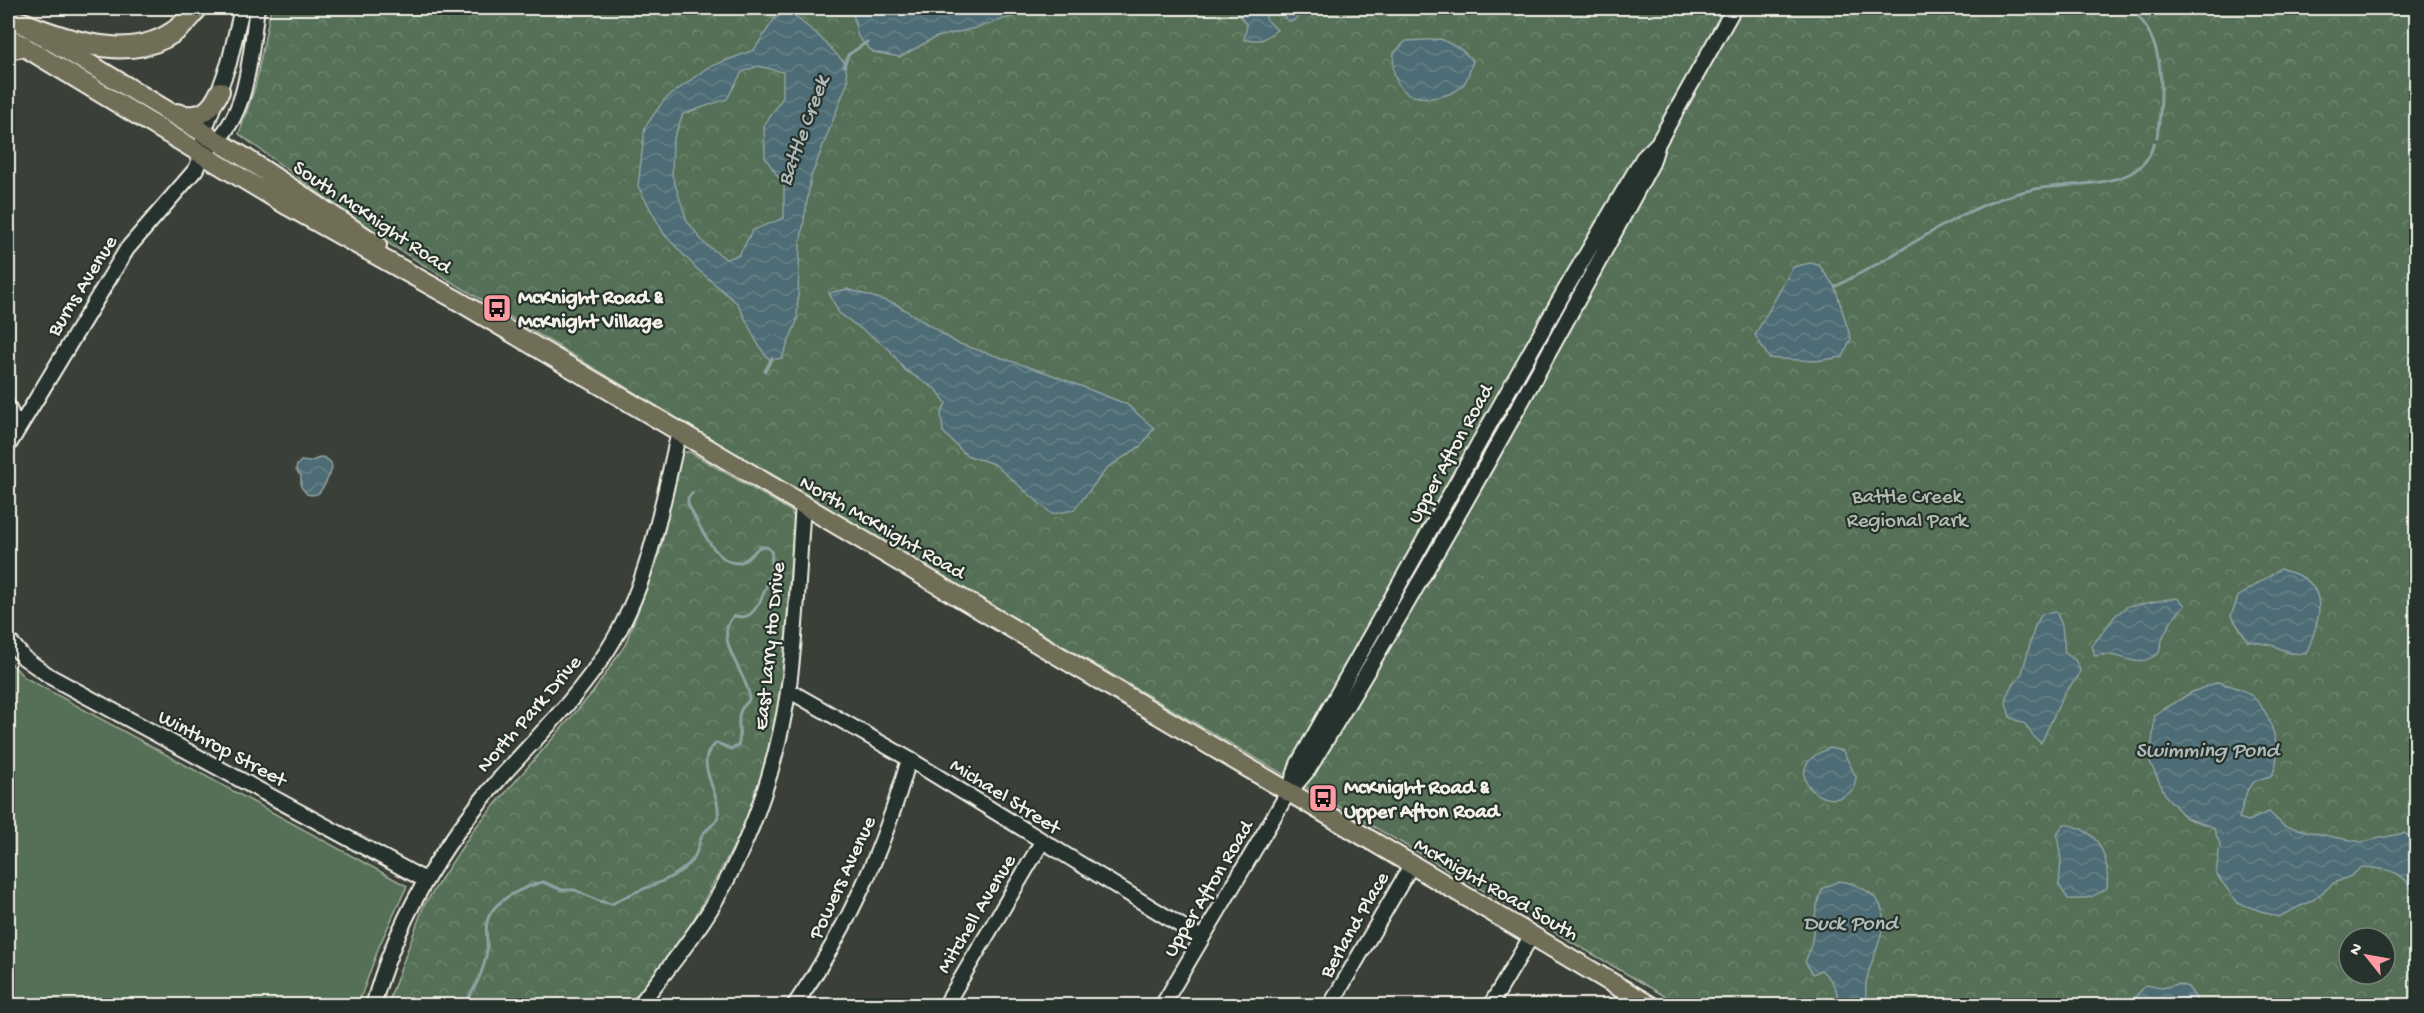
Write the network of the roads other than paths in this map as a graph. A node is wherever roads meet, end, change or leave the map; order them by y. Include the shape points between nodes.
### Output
1 (197, 8) edge
2 (242, 8) edge
3 (257, 8) edge
4 (1734, 8) edge
5 (13, 34) edge
6 (220, 91) junction
7 (164, 109) junction
8 (211, 136) junction
9 (202, 154) junction
10 (455, 299) junction
11 (8, 406) edge
12 (17, 429) junction
13 (679, 432) junction
14 (8, 446) edge
15 (803, 506) junction
16 (8, 639) edge
17 (788, 690) junction
18 (909, 759) junction
19 (1289, 791) junction
20 (1042, 842) junction
21 (1412, 864) junction
22 (425, 880) junction
23 (1532, 935) junction
24 (1201, 938) junction
25 (373, 1005) edge
26 (639, 1005) edge
27 (794, 1005) edge
28 (945, 1005) edge
29 (1162, 1005) edge
30 (1330, 1005) edge
31 (1490, 1005) edge
32 (1651, 1005) edge

1 - 5 highway via 170,36 135,48
2 - 6 street
3 - 8 street via 238,105 233,118
4 - 19 street, Upper Afton Road via 1658,143 1643,158 1564,292 1298,764
5 - 7 main road, South McKnight Road
5 - 9 main road, South McKnight Road
6 - 7 main road via 213,106 197,116
6 - 8 street
7 - 8 main road, South McKnight Road
8 - 9 street
8 - 10 main road, South McKnight Road
9 - 10 main road, South McKnight Road via 339,236
9 - 12 street, Burns Avenue via 196,169 127,249
10 - 13 main road, North McKnight Road
11 - 12 street
12 - 14 street, Burns Avenue
13 - 15 main road, North McKnight Road
13 - 22 street, North Park Drive via 658,530 626,619 577,695 484,798
15 - 17 street, East Larry Ho Drive
15 - 19 main road, North McKnight Road
16 - 22 street, Winthrop Street via 24,658 51,676
17 - 18 street, Michael Street
17 - 26 street, East Larry Ho Drive via 770,773 743,844 710,910
18 - 20 street, Michael Street
18 - 27 street, Powers Avenue via 885,836 859,898 831,951
19 - 21 main road, McKnight Road South
19 - 24 street, Upper Afton Road
20 - 24 street, Michael Street
20 - 28 street, Mitchell Avenue
21 - 23 main road, McKnight Road South
21 - 30 street, Berland Place
22 - 25 street, North Park Drive via 395,941
23 - 31 street
23 - 32 main road, McKnight Road South
24 - 29 street, Upper Afton Road

